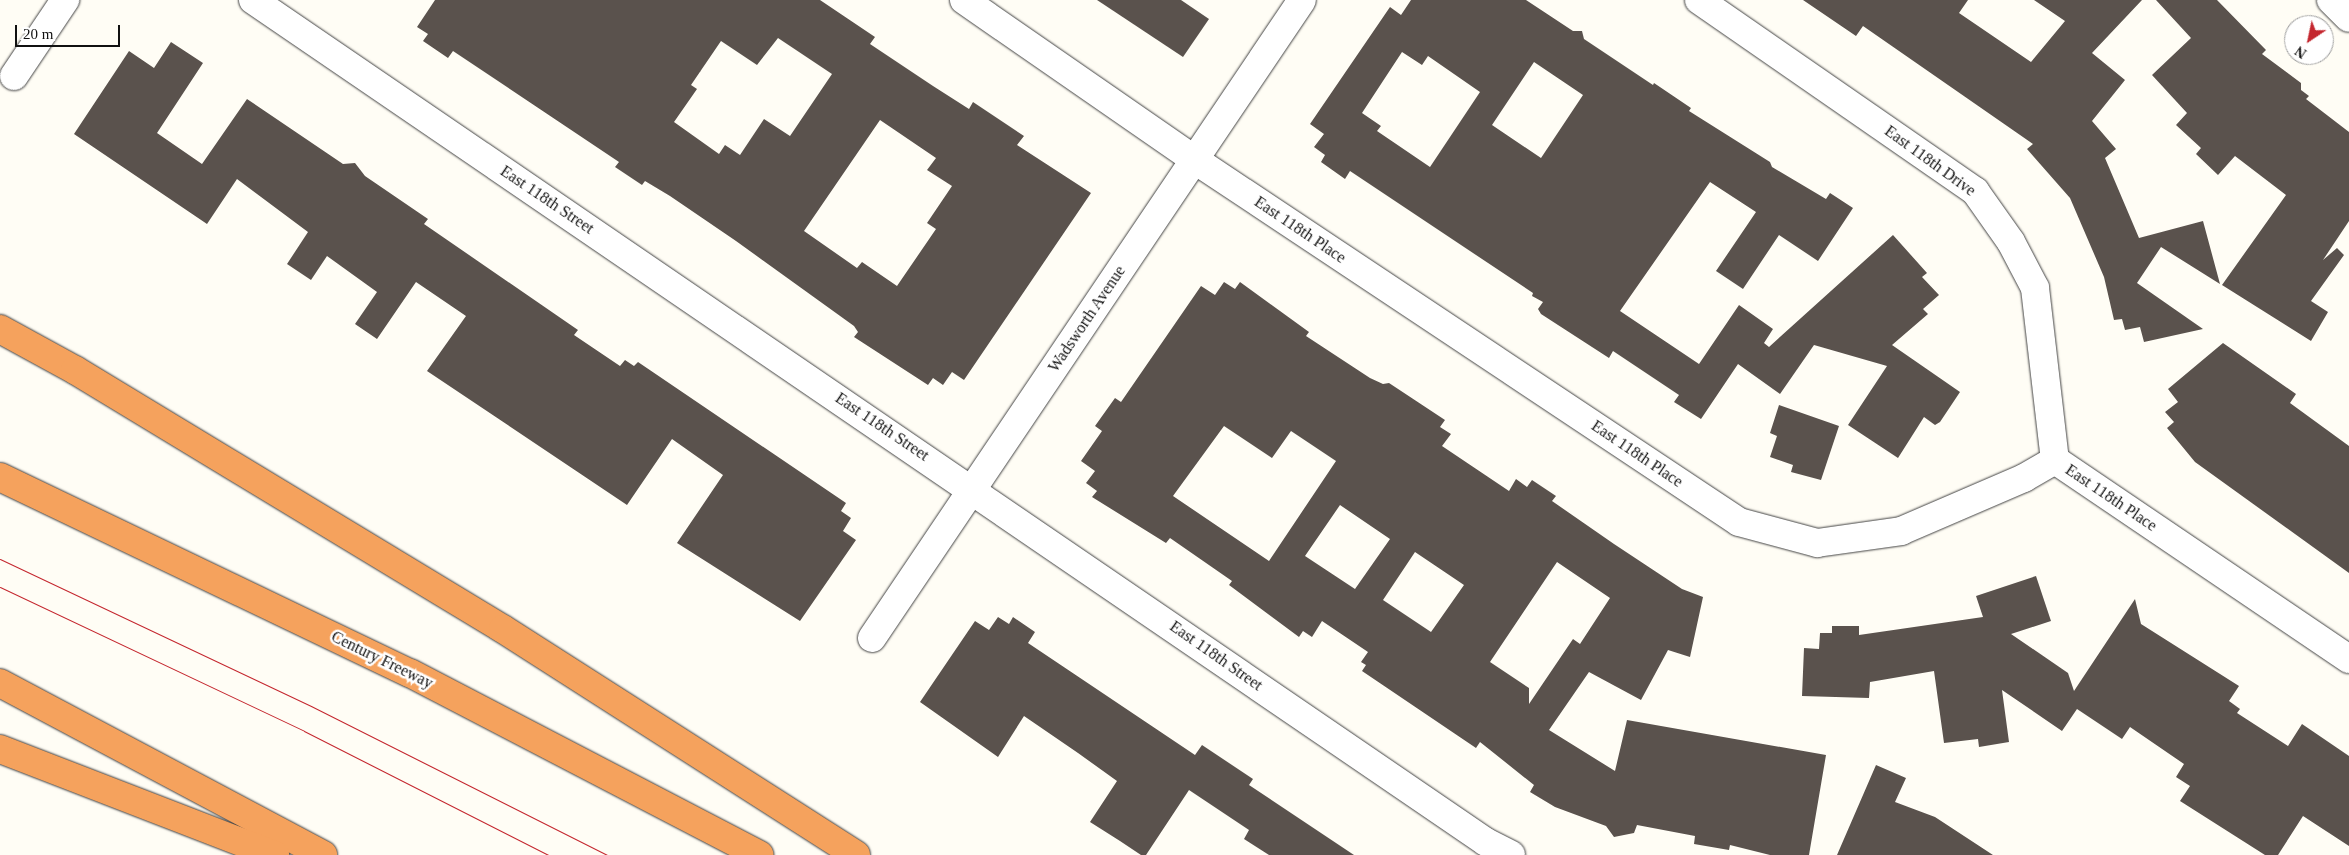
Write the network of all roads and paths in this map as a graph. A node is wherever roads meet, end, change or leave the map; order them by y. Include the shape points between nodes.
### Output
1 (65, 0) edge
2 (253, 0) edge
3 (964, 0) edge
4 (1302, 0) edge
5 (1699, 0) edge
6 (2331, 0) edge
7 (2349, 18) edge
8 (14, 76) dead end
9 (1195, 160) junction
10 (0, 329) edge
11 (2055, 460) junction
12 (0, 477) edge
13 (973, 489) junction
14 (872, 638) dead end
15 (2349, 659) edge
16 (0, 683) edge
17 (0, 749) edge
18 (276, 855) edge
19 (323, 855) edge
20 (759, 855) edge
21 (856, 855) edge
22 (1511, 855) edge

1 - 8 street
2 - 13 street, East 118th Street
3 - 9 street, East 118th Place
4 - 9 street, Wadsworth Avenue
5 - 11 street, East 118th Drive via 1975,191 2011,242 2035,288
6 - 7 street
9 - 11 street, East 118th Place via 1739,522 1817,543 1901,531 2024,478
9 - 13 street, Wadsworth Avenue
10 - 21 highway via 84,375 503,629
11 - 15 street, East 118th Place
12 - 20 highway, Century Freeway via 410,673
13 - 14 street, Wadsworth Avenue
13 - 22 street, East 118th Street via 1486,842
16 - 19 highway
17 - 18 highway

